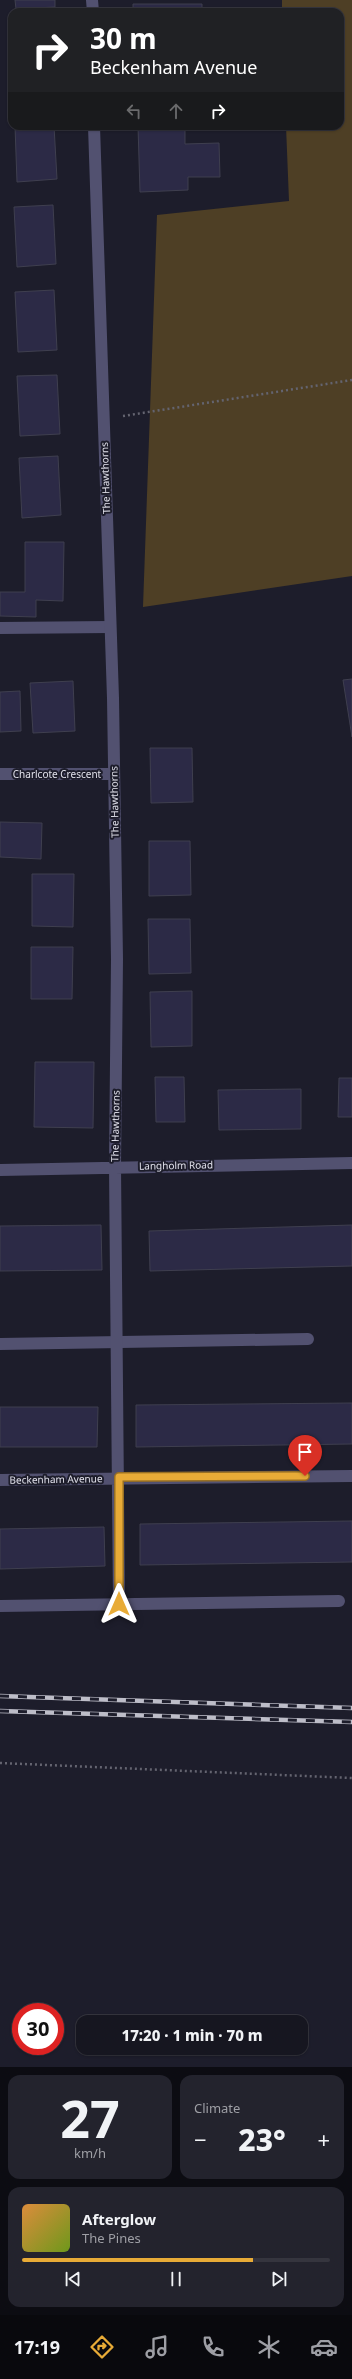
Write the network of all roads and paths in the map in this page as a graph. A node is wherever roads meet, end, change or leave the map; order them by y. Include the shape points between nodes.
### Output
1 (94, 130) edge
2 (352, 380) edge
3 (103, 419) junction
4 (110, 627) junction
5 (0, 628) edge
6 (0, 774) edge
7 (114, 774) junction
8 (352, 1164) edge
9 (115, 1166) junction
10 (0, 1170) edge
11 (308, 1339) dead end
12 (0, 1344) edge
13 (116, 1344) junction
14 (352, 1476) edge
15 (119, 1477) junction
16 (0, 1480) edge
17 (340, 1601) dead end
18 (119, 1604) junction
19 (0, 1606) edge
20 (0, 1763) edge
21 (352, 1778) edge

1 - 3 street, The Hawthorns
2 - 3 path
3 - 4 street, The Hawthorns
4 - 5 street
4 - 7 street, The Hawthorns
6 - 7 street, Charlcote Crescent
7 - 9 street, The Hawthorns via 117,959
8 - 9 street, Langholm Road
9 - 10 street, Langholm Road
9 - 13 street, The Hawthorns
11 - 13 street
12 - 13 street
13 - 15 street, The Hawthorns
14 - 15 street, Beckenham Avenue
15 - 16 street, Beckenham Avenue
15 - 18 street, The Hawthorns
17 - 18 street
18 - 19 street
20 - 21 path

